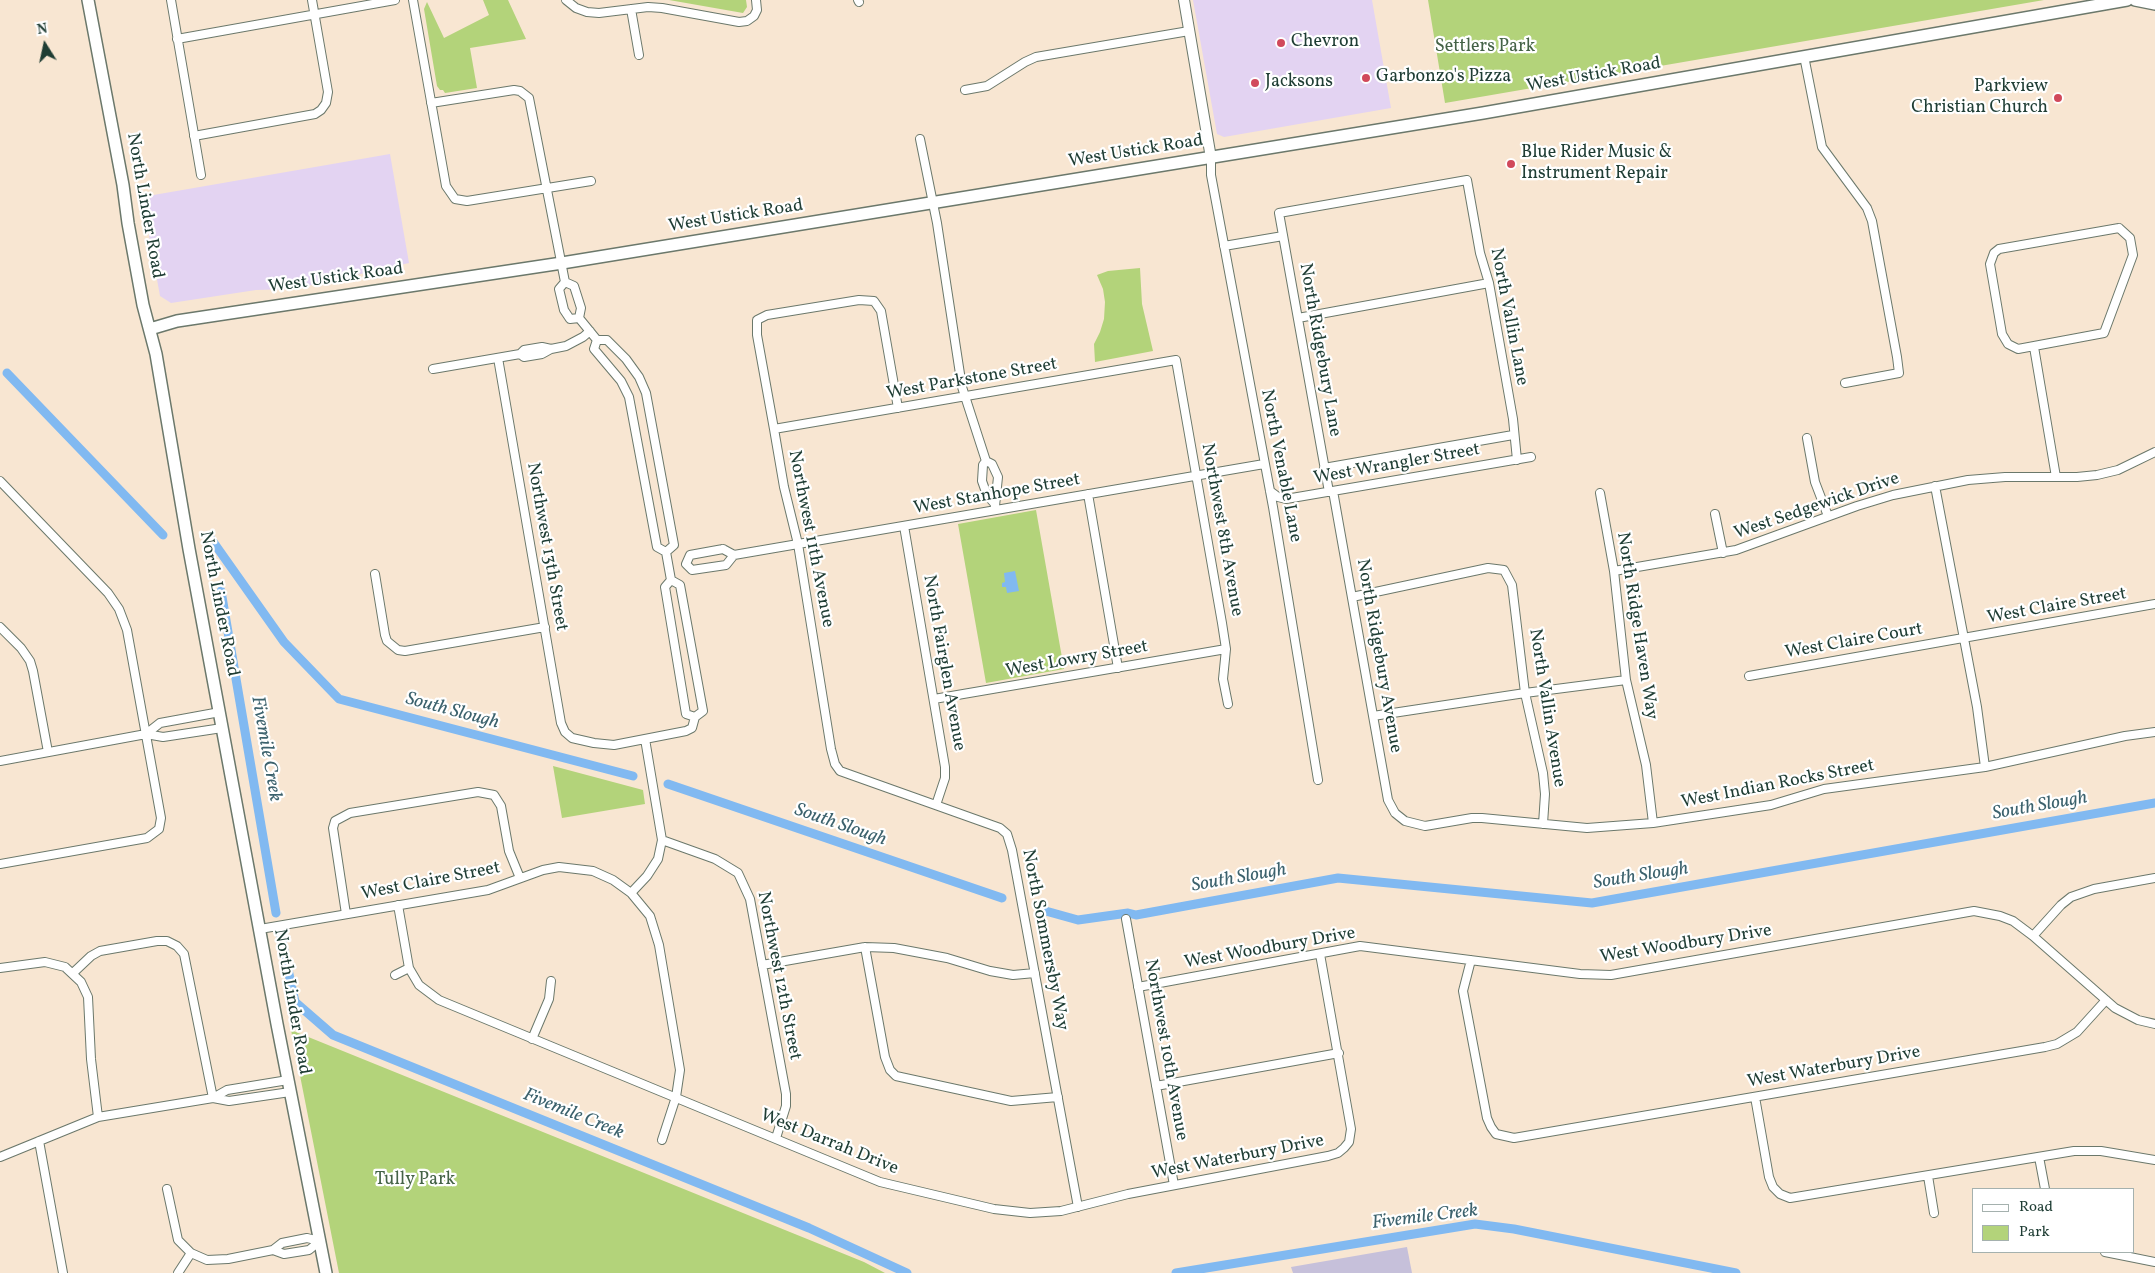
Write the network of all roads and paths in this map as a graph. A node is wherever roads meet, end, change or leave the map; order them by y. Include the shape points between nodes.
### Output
1 (88, 0) edge
2 (171, 0) edge
3 (312, 0) edge
4 (395, 0) edge
5 (413, 0) edge
6 (566, 0) edge
7 (756, 0) edge
8 (1184, 0) edge
9 (2127, 0) edge
10 (2135, 0) edge
11 (2155, 4) edge
12 (631, 9) junction
13 (314, 15) junction
14 (1189, 31) junction
15 (177, 39) junction
16 (639, 55) dead end
17 (1804, 56) junction
18 (965, 90) dead end
19 (431, 103) junction
20 (194, 136) junction
21 (920, 139) dead end
22 (1211, 158) junction
23 (200, 175) dead end
24 (591, 181) dead end
25 (547, 188) junction
26 (932, 203) junction
27 (1279, 213) joint
28 (1283, 236) junction
29 (1224, 246) junction
30 (562, 263) junction
31 (566, 282) junction
32 (1489, 283) junction
33 (579, 318) junction
34 (1298, 318) junction
35 (150, 329) junction
36 (590, 331) junction
37 (597, 340) junction
38 (2034, 347) junction
39 (498, 358) junction
40 (1176, 360) joint
41 (433, 369) dead end
42 (1845, 383) dead end
43 (965, 397) junction
44 (898, 408) junction
45 (774, 429) junction
46 (1513, 435) junction
47 (1807, 438) dead end
48 (2155, 452) edge
49 (1531, 457) dead end
50 (1517, 460) junction
51 (986, 461) junction
52 (1264, 464) junction
53 (1324, 468) junction
54 (1196, 476) junction
55 (2056, 477) junction
56 (0, 481) edge
57 (1935, 486) junction
58 (1270, 491) junction
59 (1331, 491) junction
60 (1600, 493) dead end
61 (1088, 494) junction
62 (995, 507) junction
63 (1715, 514) dead end
64 (1828, 516) junction
65 (904, 526) junction
66 (798, 544) junction
67 (666, 552) junction
68 (1723, 553) junction
69 (734, 555) junction
70 (686, 564) junction
71 (669, 567) junction
72 (1614, 572) junction
73 (375, 574) dead end
74 (671, 580) junction
75 (1352, 597) junction
76 (2155, 604) edge
77 (0, 626) edge
78 (545, 627) junction
79 (1964, 638) junction
80 (1226, 649) junction
81 (1118, 668) junction
82 (1749, 676) dead end
83 (1626, 680) junction
84 (1525, 692) junction
85 (934, 699) junction
86 (1228, 704) dead end
87 (220, 712) junction
88 (1373, 716) junction
89 (695, 717) junction
90 (222, 728) junction
91 (2155, 732) edge
92 (146, 734) junction
93 (645, 739) junction
94 (48, 752) junction
95 (0, 761) edge
96 (836, 764) joint
97 (1985, 767) junction
98 (1318, 780) dead end
99 (936, 804) junction
100 (1405, 821) joint
101 (1653, 823) junction
102 (1543, 824) junction
103 (662, 840) junction
104 (0, 864) edge
105 (520, 878) junction
106 (2155, 878) edge
107 (631, 893) junction
108 (398, 906) junction
109 (346, 914) junction
110 (1126, 920) dead end
111 (260, 929) junction
112 (2033, 936) junction
113 (865, 947) junction
114 (1320, 954) junction
115 (1471, 960) junction
116 (762, 965) junction
117 (0, 968) edge
118 (409, 968) junction
119 (74, 973) junction
120 (1035, 973) junction
121 (395, 976) dead end
122 (552, 981) dead end
123 (1138, 987) junction
124 (2106, 1000) junction
125 (2155, 1024) edge
126 (532, 1039) junction
127 (1339, 1053) junction
128 (288, 1080) junction
129 (1156, 1086) junction
130 (290, 1092) junction
131 (676, 1097) junction
132 (1058, 1097) junction
133 (1755, 1097) junction
134 (213, 1098) junction
135 (98, 1116) junction
136 (776, 1138) junction
137 (662, 1140) dead end
138 (39, 1141) junction
139 (2039, 1157) junction
140 (0, 1158) edge
141 (2155, 1160) edge
142 (1928, 1176) junction
143 (1174, 1185) junction
144 (2045, 1188) edge
145 (167, 1189) dead end
146 (1128, 1194) joint
147 (1078, 1208) junction
148 (1934, 1213) dead end
149 (320, 1241) junction
150 (272, 1250) junction
151 (191, 1253) junction
152 (2110, 1253) edge
153 (2155, 1262) edge
154 (63, 1273) edge
155 (178, 1273) edge
156 (326, 1273) edge

1 - 35 main road, North Linder Road
2 - 15 street
3 - 13 street
4 - 13 street
5 - 19 street
6 - 12 street via 576,8 599,13
7 - 12 street via 754,16 739,22 662,8
8 - 14 street
9 - 17 main road, West Ustick Road
10 - 11 main road
12 - 16 street
13 - 15 street
13 - 20 street via 328,92 322,110 315,114
14 - 18 street via 1036,58 987,86
14 - 22 street
15 - 20 street
17 - 22 main road, West Ustick Road
17 - 42 street via 1822,147 1867,208 1872,221 1899,373
19 - 25 street via 446,186 455,199
19 - 25 street via 514,90 526,94 531,103
20 - 23 street
21 - 26 street
22 - 26 main road, West Ustick Road
22 - 29 street, North Venable Lane
24 - 25 street
25 - 30 street
26 - 30 main road, West Ustick Road
26 - 43 street
27 - 28 street, North Ridgebury Lane
27 - 32 street, North Vallin Lane via 1468,180 1480,253
28 - 29 street
28 - 34 street, North Ridgebury Lane
29 - 52 street, North Venable Lane
30 - 31 street
30 - 35 main road, West Ustick Road via 187,320
31 - 33 street via 574,286 581,308
31 - 33 street via 559,289 564,310 570,319
32 - 34 street
32 - 46 street, North Vallin Lane
33 - 36 street
34 - 53 street, North Ridgebury Lane
35 - 87 main road, North Linder Road
36 - 37 street
36 - 39 street via 566,346 542,354
37 - 67 street via 594,349 621,381 629,397 657,547
37 - 67 street via 607,340 626,360 646,393 674,544
38 - 38 street via 2104,333 2133,255 2130,238 2119,228 1999,249 1994,253 1990,264 2002,334 2008,344 2018,349
38 - 55 street
39 - 41 street
39 - 78 street, Northwest 13th Street
40 - 43 street, West Parkstone Street
40 - 54 street, Northwest 8th Avenue
43 - 44 street, West Parkstone Street
43 - 51 street
44 - 45 street, West Parkstone Street
44 - 45 street, Northwest 11th Avenue via 881,311 874,301 859,300 768,314 757,320 757,335
45 - 66 street, Northwest 11th Avenue
46 - 50 street, North Vallin Lane
46 - 53 street
47 - 64 street via 1815,482
48 - 55 street, West Sedgewick Drive via 2108,473
49 - 50 street, West Wrangler Street
50 - 59 street, West Wrangler Street
51 - 62 street via 982,481
51 - 62 street via 992,464 998,477
52 - 54 street, West Stanhope Street
52 - 58 street, North Venable Lane
53 - 59 street, North Ridgebury Lane
54 - 61 street, West Stanhope Street
54 - 80 street, Northwest 8th Avenue
55 - 57 street, West Sedgewick Drive via 2005,477
56 - 92 street via 108,593 119,610 127,630
57 - 64 street, West Sedgewick Drive via 1884,497
57 - 79 street
58 - 59 street, West Wrangler Street via 1286,499
58 - 98 street, North Venable Lane
59 - 75 street, North Ridgebury Avenue
60 - 72 street, North Ridge Haven Way
61 - 62 street, West Stanhope Street
61 - 81 street
62 - 65 street, West Stanhope Street
63 - 68 street, West Sedgewick Drive
64 - 68 street, West Sedgewick Drive via 1746,548
65 - 66 street, West Stanhope Street
65 - 85 street, North Fairglen Avenue
66 - 69 street, West Stanhope Street
66 - 96 street, Northwest 11th Avenue
67 - 71 street
68 - 72 street, West Sedgewick Drive
69 - 70 street, West Stanhope Street via 726,565 692,570
69 - 70 street, West Stanhope Street via 723,549 690,555
70 - 71 street, West Stanhope Street
71 - 74 street
72 - 83 street, North Ridge Haven Way
73 - 78 street via 385,635 392,647 405,651
74 - 89 street via 664,587 686,714
74 - 89 street via 680,585 703,711
75 - 84 street, North Vallin Avenue via 1488,568 1504,570 1512,585
75 - 88 street, North Ridgebury Avenue
76 - 79 street, West Claire Street
77 - 94 street via 30,661
78 - 93 street, Northwest 13th Street via 565,732 572,738 594,743 614,744
79 - 82 street, West Claire Court
79 - 97 street
80 - 81 street, West Lowry Street
80 - 86 street, Northwest 8th Avenue via 1223,679
81 - 85 street, West Lowry Street
83 - 84 street
83 - 101 street, North Ridge Haven Way via 1646,765
84 - 88 street
84 - 102 street, North Vallin Avenue via 1543,773
85 - 99 street, North Fairglen Avenue via 945,767 945,778
87 - 90 main road, North Linder Road
87 - 92 street via 160,723
88 - 100 street, North Ridgebury Avenue via 1388,800 1394,813
89 - 93 street via 692,728 686,731
90 - 92 street via 163,738
90 - 111 main road, North Linder Road
91 - 97 street, West Indian Rocks Street
92 - 94 street
92 - 104 street via 161,818 159,830 147,838
93 - 103 street
94 - 95 street
96 - 99 street, North Sommersby Way via 840,771
97 - 101 street, West Indian Rocks Street via 1824,789 1771,805
99 - 120 street, North Sommersby Way via 1000,828 1006,834 1012,850
100 - 102 street, West Indian Rocks Street via 1425,826 1472,818
101 - 102 street, West Indian Rocks Street via 1587,828
103 - 107 street via 658,859
103 - 116 street, Northwest 12th Street via 715,859 738,873 750,899
105 - 107 street, West Claire Street via 559,867 575,868 593,871
105 - 108 street, West Claire Street via 488,890
105 - 109 street via 494,795 478,792 350,813 335,821 332,835
106 - 112 street via 2094,889 2071,897
107 - 131 street via 650,916 659,945 680,1070
108 - 109 street, West Claire Street
108 - 118 street, West Darrah Drive
109 - 111 street, West Claire Street
110 - 123 street, Northwest 10th Avenue
111 - 128 main road, North Linder Road
112 - 115 street, West Woodbury Drive via 2013,921 1974,911 1611,975
112 - 124 street, West Woodbury Drive
113 - 116 street
113 - 120 street via 894,948 947,958 1012,975
113 - 132 street via 884,1057 896,1076 1012,1101
114 - 115 street, West Woodbury Drive via 1360,946
114 - 123 street, West Woodbury Drive
114 - 127 street
115 - 133 street, West Waterbury Drive via 1462,991 1487,1118 1496,1134 1514,1138
116 - 136 street, Northwest 12th Street via 786,1094 786,1106
117 - 119 street via 45,962
118 - 121 street
118 - 126 street, West Darrah Drive via 419,985 439,1000
119 - 134 street via 100,951 157,941 177,946 184,954
119 - 135 street via 88,997 90,1059
120 - 132 street, North Sommersby Way
122 - 126 street via 549,998
123 - 129 street, Northwest 10th Avenue
124 - 125 street via 2126,1015
124 - 133 street, West Waterbury Drive via 2077,1032 2057,1044
126 - 131 street, West Darrah Drive
127 - 129 street
127 - 143 street, West Waterbury Drive via 1351,1129 1349,1142 1338,1153
128 - 130 main road, North Linder Road
128 - 134 street via 227,1090
129 - 143 street, Northwest 10th Avenue
130 - 134 street via 229,1101
130 - 149 main road, North Linder Road
131 - 136 street, West Darrah Drive
131 - 137 street
132 - 147 street, North Sommersby Way
133 - 142 street via 1769,1177 1780,1194 1790,1198
134 - 135 street
135 - 138 street
136 - 147 street, West Darrah Drive via 880,1182 940,1198 1030,1213
138 - 140 street
138 - 154 street
139 - 141 street via 2091,1151
139 - 142 street
139 - 144 street
142 - 148 street
143 - 146 street, West Waterbury Drive
145 - 151 street via 178,1240
146 - 147 street, West Darrah Drive
149 - 150 street via 308,1238 294,1240
149 - 150 street via 309,1250 284,1254
149 - 156 main road, North Linder Road
150 - 151 street via 221,1260 208,1260
151 - 155 street
152 - 153 street

